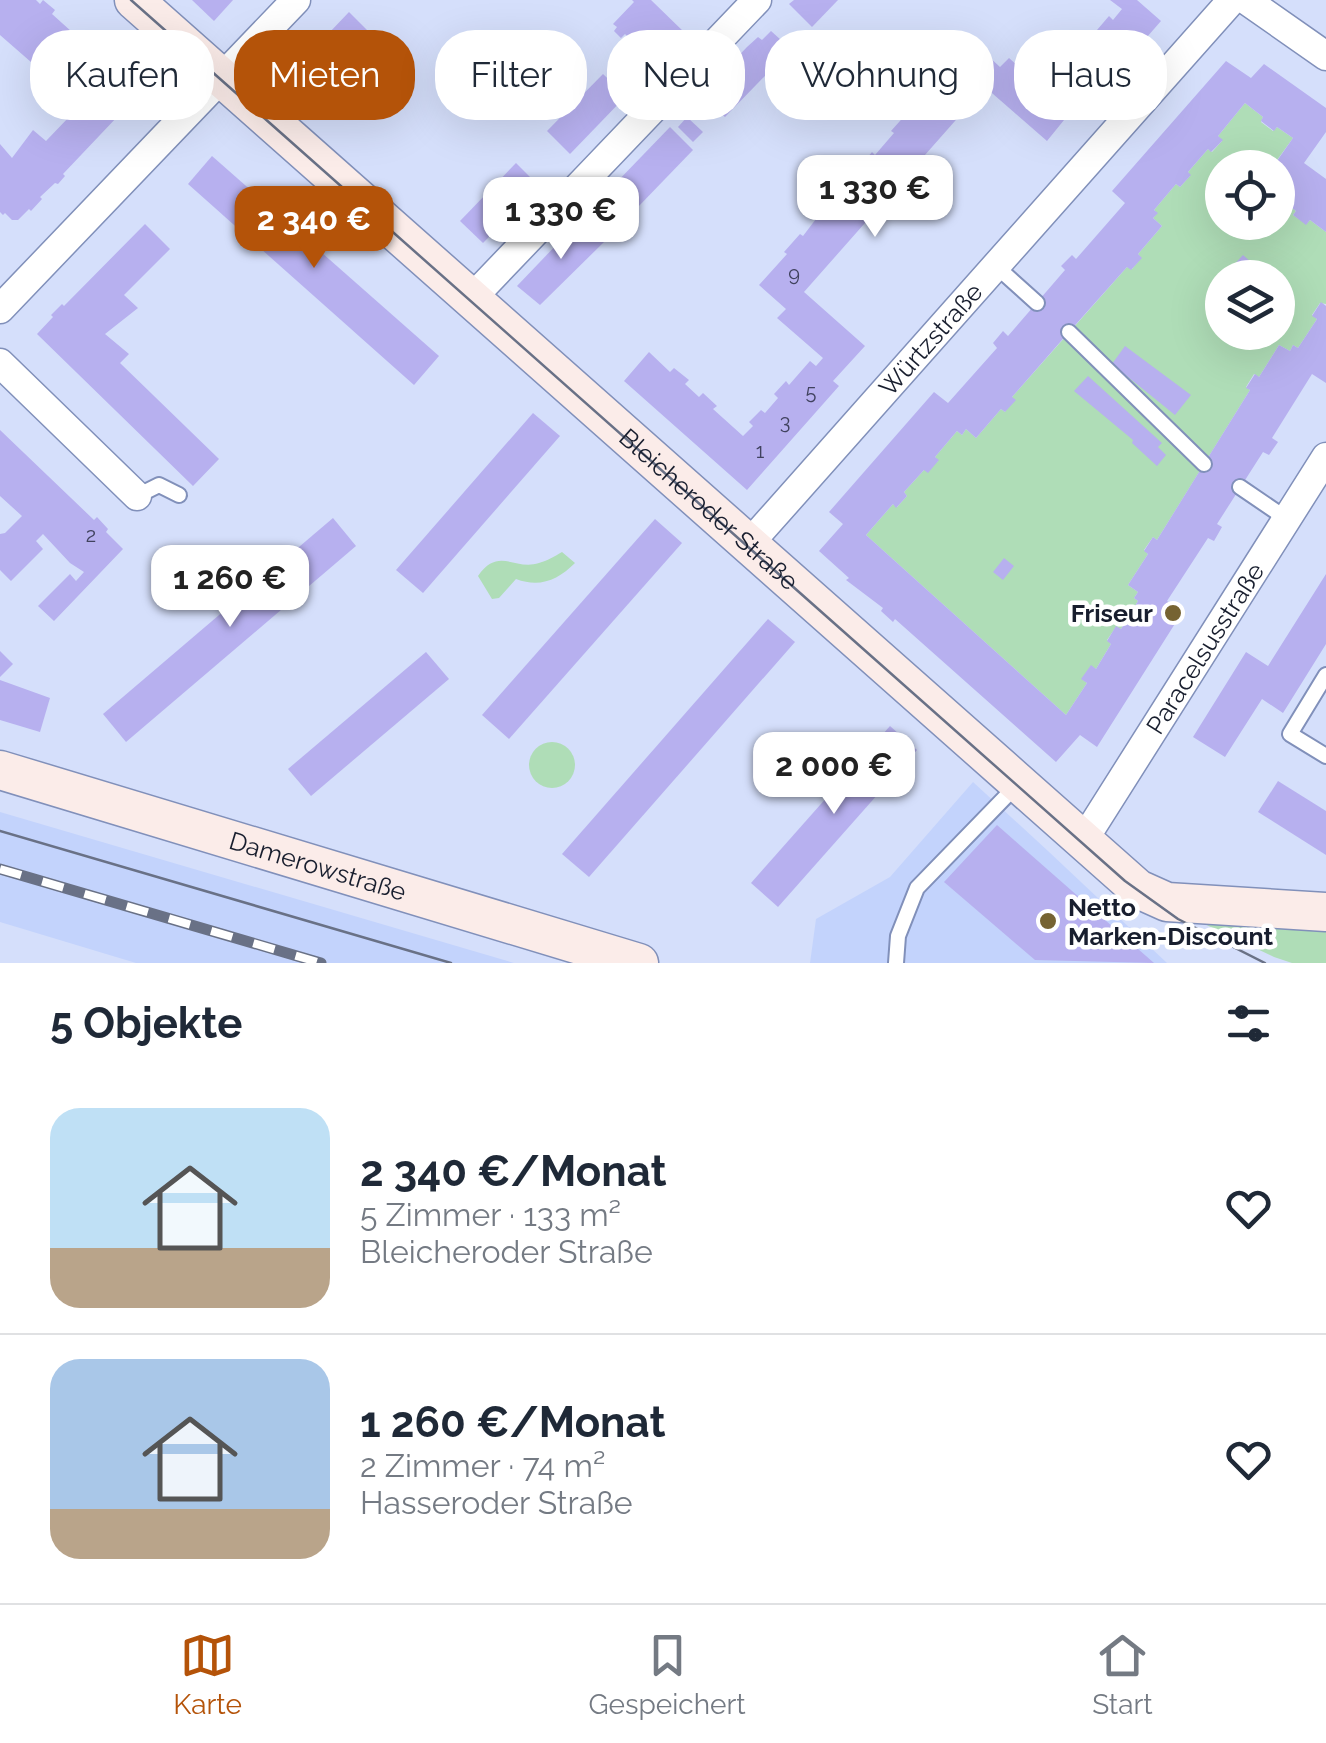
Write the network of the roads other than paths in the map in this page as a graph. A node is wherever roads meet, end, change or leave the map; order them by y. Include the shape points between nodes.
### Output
1 (134, 0) edge
2 (296, 0) edge
3 (757, 0) edge
4 (1232, 0) edge
5 (1246, 0) edge
6 (1326, 56) edge
7 (221, 78) junction
8 (997, 267) junction
9 (6, 292) edge
10 (471, 299) junction
11 (1037, 303) dead end
12 (1069, 332) dead end
13 (0, 363) edge
14 (1326, 457) edge
15 (1204, 464) dead end
16 (1240, 487) dead end
17 (180, 495) dead end
18 (137, 496) joint
19 (1287, 519) junction
20 (748, 545) junction
21 (1326, 675) edge
22 (1326, 756) edge
23 (0, 770) edge
24 (1019, 784) junction
25 (1083, 841) junction
26 (1326, 912) edge
27 (639, 963) edge
28 (896, 963) edge

1 - 7 street, Bleicheroder Straße
2 - 7 street
3 - 10 street
4 - 8 street, Würtzstraße
5 - 6 street
7 - 9 street
7 - 10 street, Bleicheroder Straße
8 - 11 lane
8 - 20 street, Würtzstraße
10 - 20 street, Bleicheroder Straße
12 - 15 lane
13 - 18 street
14 - 19 street, Paracelsusstraße
16 - 19 lane
17 - 18 lane via 158,485
19 - 25 street, Paracelsusstraße
20 - 24 street, Bleicheroder Straße
21 - 22 lane via 1290,734
23 - 27 street, Damerowstraße
24 - 25 street, Bleicheroder Straße
24 - 28 lane via 917,888 898,936
25 - 26 street, Bleicheroder Straße via 1154,898

